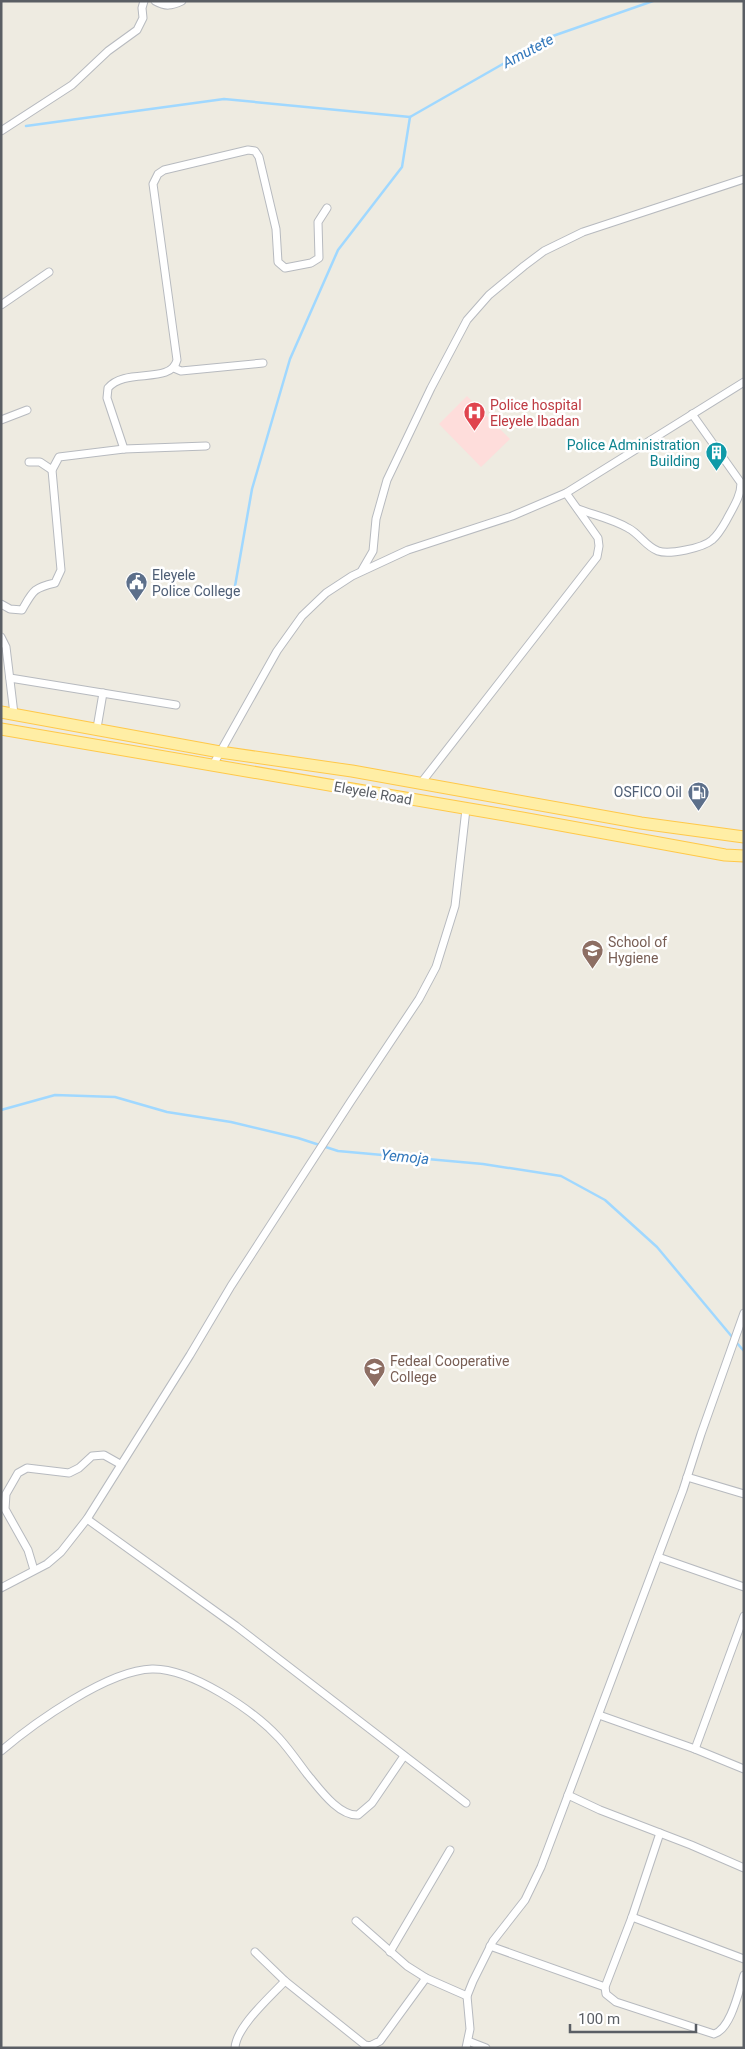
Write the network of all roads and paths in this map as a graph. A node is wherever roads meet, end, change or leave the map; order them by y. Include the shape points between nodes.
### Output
1 (144, 1) edge
2 (155, 1) edge
3 (182, 1) edge
4 (1, 131) edge
5 (744, 179) edge
6 (327, 208) dead end
7 (49, 272) dead end
8 (1, 305) edge
9 (263, 363) dead end
10 (174, 368) junction
11 (744, 382) edge
12 (27, 410) dead end
13 (692, 414) junction
14 (1, 420) edge
15 (206, 446) dead end
16 (124, 449) junction
17 (29, 462) dead end
18 (52, 470) junction
19 (566, 493) junction
20 (578, 509) junction
21 (360, 572) junction
22 (1, 604) edge
23 (1, 637) edge
24 (10, 678) junction
25 (102, 693) junction
26 (176, 705) dead end
27 (1, 712) edge
28 (14, 714) junction
29 (97, 728) junction
30 (1, 729) edge
31 (220, 752) junction
32 (213, 765) junction
33 (420, 783) junction
34 (466, 808) junction
35 (727, 836) junction
36 (744, 838) edge
37 (724, 855) junction
38 (744, 856) edge
39 (744, 1313) edge
40 (120, 1464) junction
41 (687, 1476) junction
42 (744, 1494) edge
43 (86, 1519) junction
44 (658, 1557) junction
45 (34, 1570) junction
46 (1, 1588) edge
47 (744, 1588) edge
48 (744, 1616) edge
49 (599, 1715) junction
50 (694, 1749) junction
51 (1, 1751) edge
52 (404, 1756) junction
53 (744, 1769) edge
54 (568, 1795) junction
55 (466, 1803) dead end
56 (660, 1834) junction
57 (450, 1850) dead end
58 (744, 1868) edge
59 (632, 1917) junction
60 (356, 1921) dead end
61 (490, 1946) junction
62 (256, 1952) dead end
63 (390, 1952) junction
64 (744, 1959) edge
65 (744, 1975) edge
66 (426, 1978) junction
67 (285, 1981) junction
68 (605, 1987) junction
69 (467, 1996) junction
70 (380, 2044) edge
71 (467, 2044) edge
72 (235, 2048) edge
73 (486, 2048) edge

1 - 4 street via 143,18 137,30 108,51 72,85
2 - 3 street via 165,6
5 - 21 street via 562,241 508,278 476,308 431,388 390,472 377,512 370,559
6 - 10 street via 318,222 319,258 311,263 284,268 278,262 276,229 259,156 255,151 238,152 158,174 153,184 177,357
7 - 8 street
9 - 10 street via 181,371
10 - 16 street via 164,374 124,377 108,388 107,398
11 - 13 street
12 - 14 street
13 - 19 street
13 - 20 street via 741,483 741,492 720,532 711,541 701,546 659,552 627,527
15 - 16 street
16 - 18 street via 60,457
17 - 18 street via 40,462
18 - 22 street via 61,570 55,583 38,587 22,610
19 - 20 street
19 - 21 street via 512,516 408,550
20 - 33 street via 598,538 597,557
21 - 31 street via 326,593 302,616 277,651
23 - 24 street via 6,647
24 - 25 street
24 - 28 street
25 - 26 street
25 - 29 street
27 - 28 main road, Eleyele Road
28 - 29 main road, Eleyele Road
29 - 31 main road, Eleyele Road
30 - 32 main road, Eleyele Road
31 - 32 street
31 - 33 main road, Eleyele Road
32 - 34 main road, Eleyele Road
33 - 35 main road, Eleyele Road
34 - 37 main road, Eleyele Road
34 - 40 street via 455,906 436,966 420,999 231,1286
35 - 36 main road, Eleyele Road
35 - 37 main road
37 - 38 main road, Eleyele Road
39 - 41 street
40 - 43 street
40 - 45 street via 104,1455 92,1456 69,1473 27,1468 18,1472 6,1494 5,1509 28,1550
41 - 42 street
41 - 44 street
43 - 45 street via 61,1552
43 - 52 street via 236,1626
44 - 47 street
44 - 49 street
45 - 46 street
48 - 50 street
49 - 50 street
49 - 54 street
50 - 53 street
51 - 52 street via 68,1703 112,1680 150,1669 169,1670 199,1680 224,1695 279,1738 316,1784 348,1814 358,1815 372,1803
52 - 55 street
54 - 56 street
54 - 61 street via 525,1900
56 - 58 street
56 - 59 street
57 - 63 street
59 - 64 street
59 - 68 street
60 - 63 street
61 - 68 street
61 - 69 street
62 - 67 street
63 - 66 street
65 - 68 street via 727,2023 714,2034 612,2000
66 - 69 street
66 - 70 street
67 - 70 street via 365,2045
67 - 72 street via 236,2038
69 - 71 street via 470,2029
71 - 73 street

